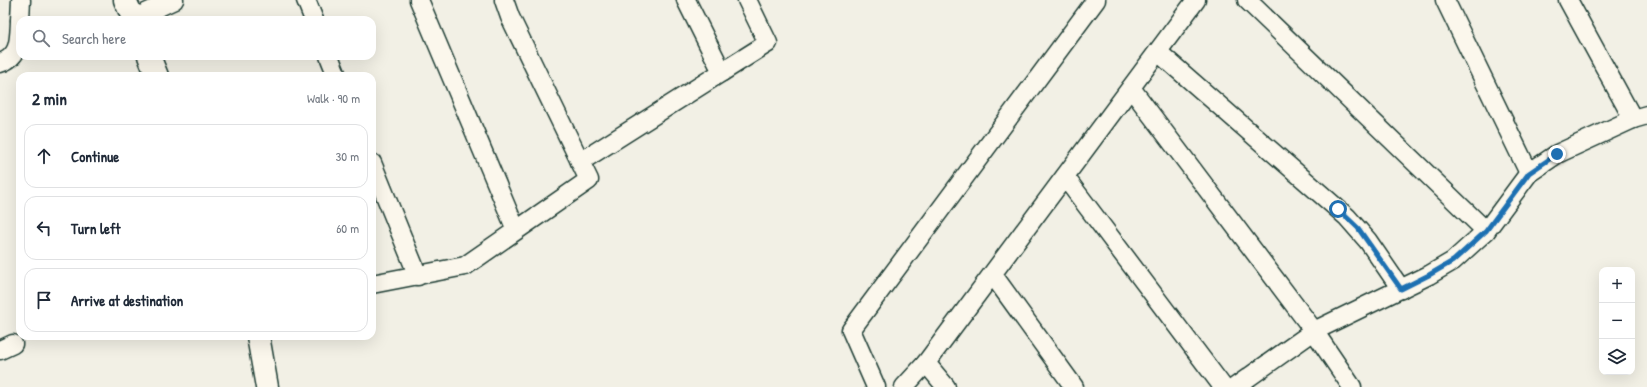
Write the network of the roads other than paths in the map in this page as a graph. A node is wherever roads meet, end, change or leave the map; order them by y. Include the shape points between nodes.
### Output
1 (21, 0) edge
2 (174, 0) edge
3 (306, 0) edge
4 (419, 0) edge
5 (504, 0) edge
6 (686, 0) edge
7 (747, 0) edge
8 (1096, 0) edge
9 (1196, 0) edge
10 (1247, 0) edge
11 (1445, 0) edge
12 (1568, 0) edge
13 (131, 13) edge
14 (20, 16) edge
15 (312, 16) edge
16 (16, 52) edge
17 (1158, 52) junction
18 (151, 60) edge
19 (331, 60) edge
20 (0, 63) edge
21 (155, 72) edge
22 (335, 72) edge
23 (722, 72) junction
24 (1131, 88) junction
25 (1640, 117) edge
26 (580, 162) junction
27 (376, 173) edge
28 (1529, 173) junction
29 (1065, 177) junction
30 (516, 230) junction
31 (1486, 231) junction
32 (993, 275) junction
33 (418, 276) junction
34 (376, 283) edge
35 (1401, 289) junction
36 (1314, 331) junction
37 (259, 340) edge
38 (926, 363) junction
39 (267, 387) edge
40 (876, 387) edge
41 (904, 387) edge
42 (946, 387) edge
43 (1074, 387) edge
44 (1223, 387) edge
45 (1235, 387) edge
46 (1352, 387) edge

1 - 14 street
2 - 13 street
3 - 15 street
4 - 30 street
5 - 26 street
6 - 23 street
7 - 23 street via 768,43
8 - 40 street via 851,330
9 - 17 street
10 - 31 street
11 - 28 street
12 - 25 street
16 - 20 street via 12,57
17 - 24 street
17 - 35 street via 1347,217 1364,236
18 - 21 street
19 - 22 street
23 - 26 street
24 - 29 street
24 - 36 street
25 - 28 street via 1557,154
26 - 30 street via 589,180
27 - 33 street
28 - 31 street
29 - 32 street
29 - 44 street
30 - 33 street via 465,266
31 - 35 street via 1453,261
32 - 38 street
32 - 43 street
33 - 34 street
35 - 36 street
36 - 45 street
36 - 46 street
37 - 39 street
38 - 41 street
38 - 42 street

